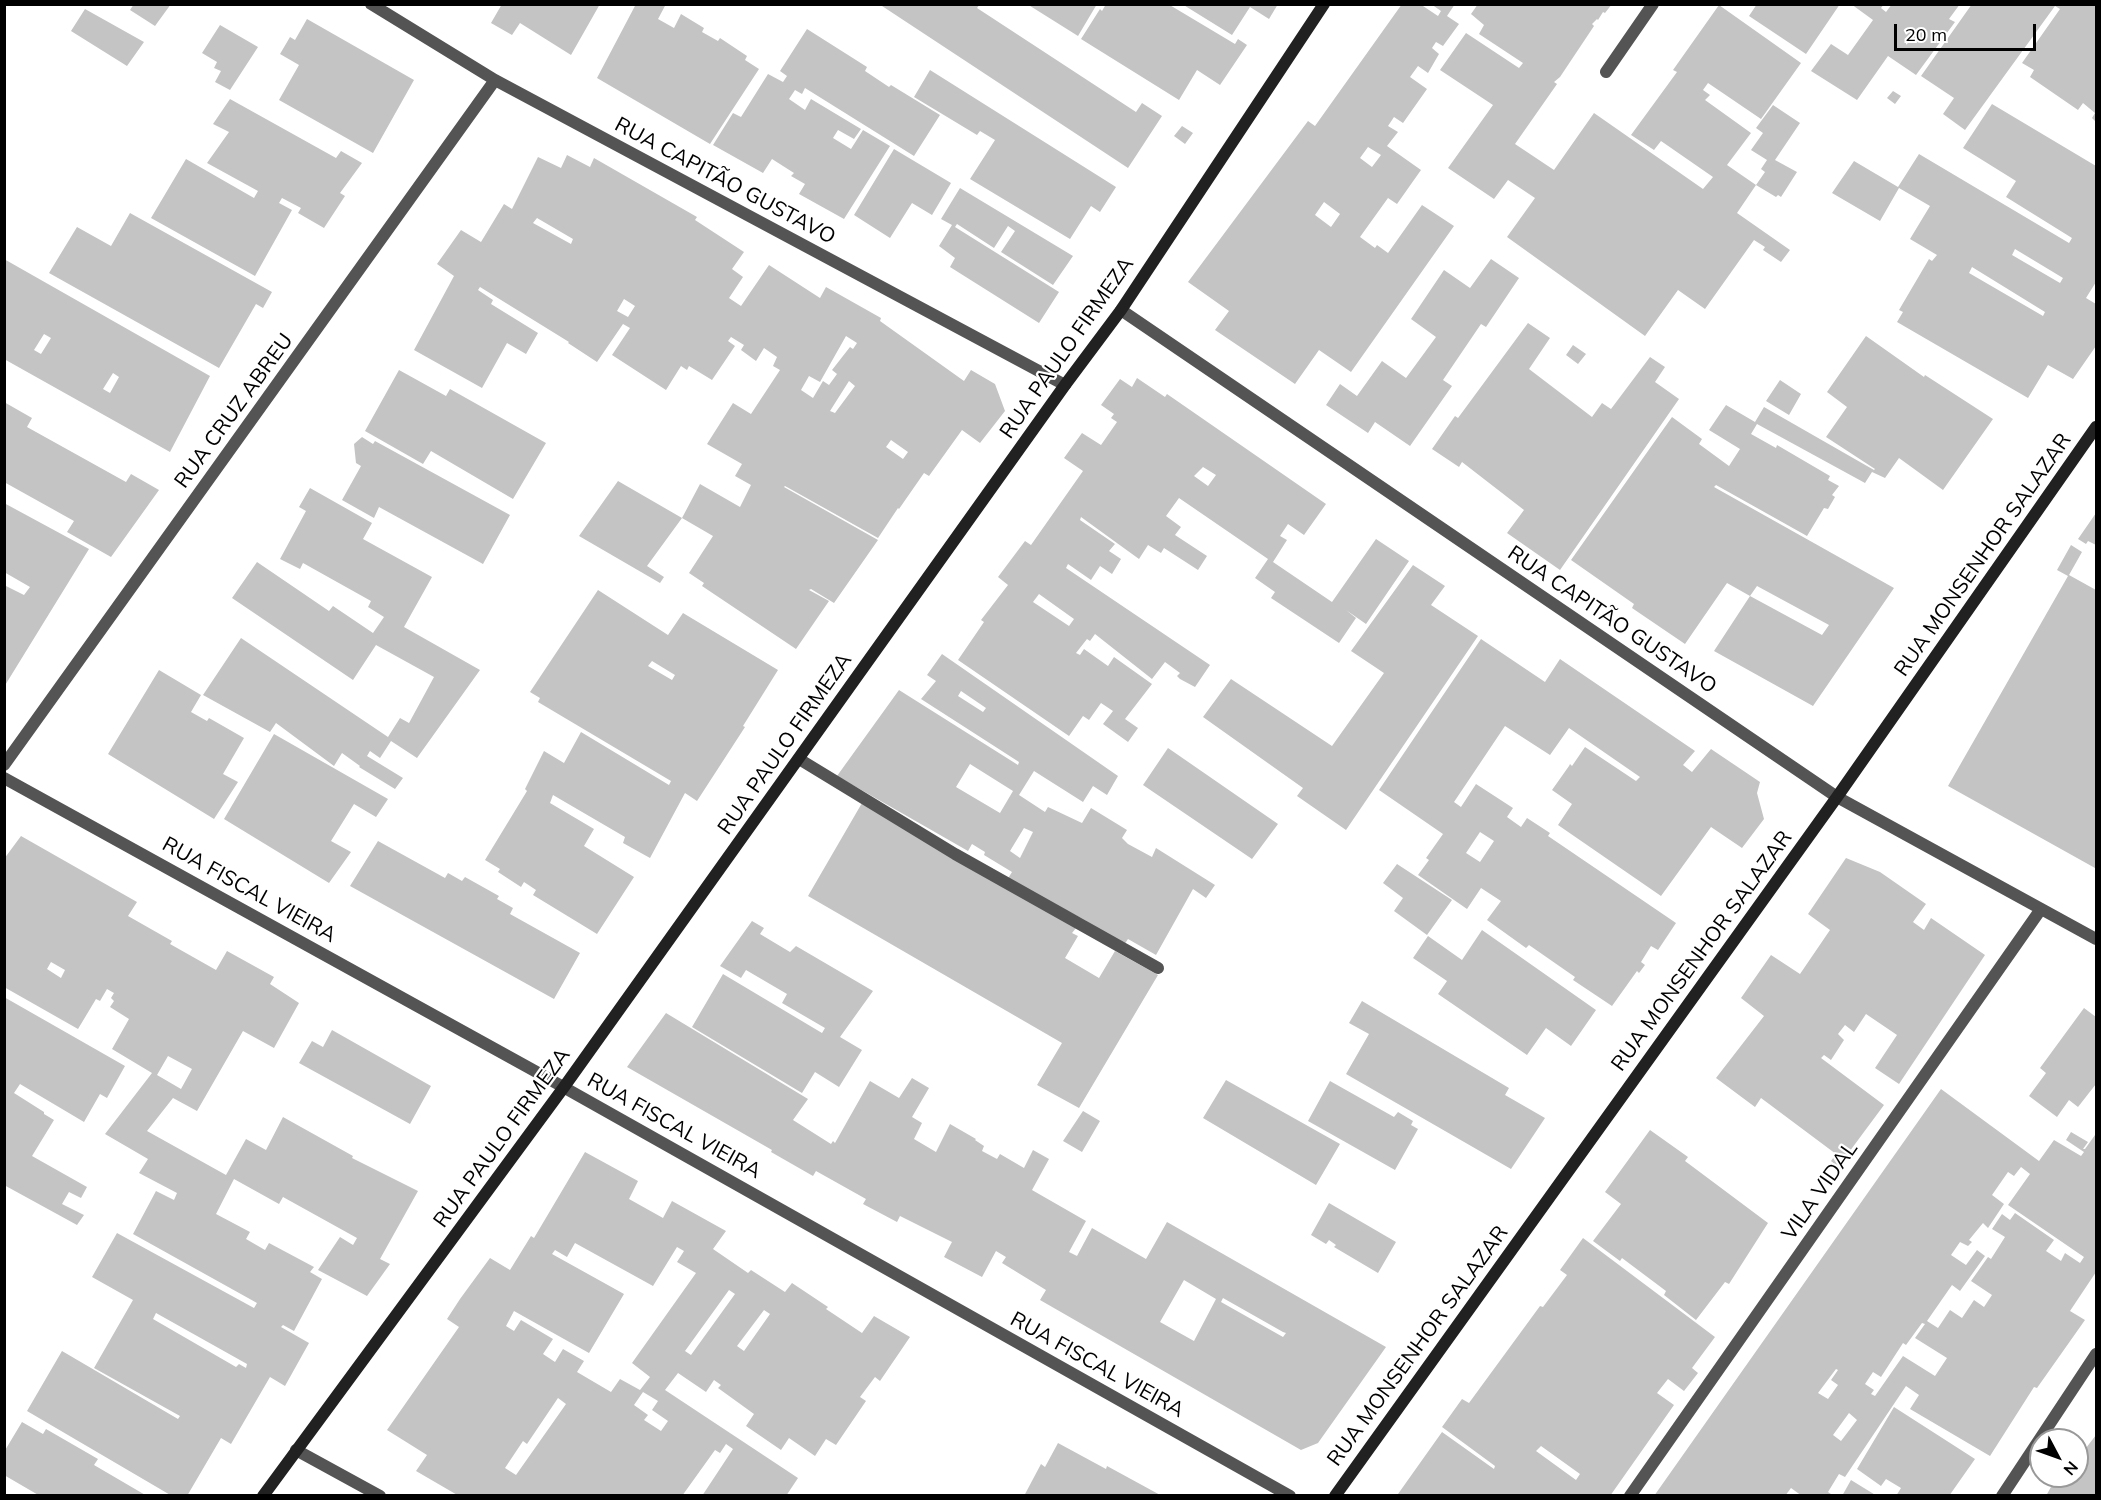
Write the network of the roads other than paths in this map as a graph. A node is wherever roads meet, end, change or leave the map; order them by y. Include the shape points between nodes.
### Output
1 (371, 4) edge
2 (1324, 4) edge
3 (1653, 4) edge
4 (1606, 72) dead end
5 (495, 80) junction
6 (1120, 310) junction
7 (1065, 385) junction
8 (2097, 427) edge
9 (799, 759) junction
10 (4, 765) edge
11 (4, 778) edge
12 (1837, 797) junction
13 (2041, 909) junction
14 (2097, 939) edge
15 (1158, 968) dead end
16 (564, 1087) junction
17 (2097, 1354) edge
18 (296, 1450) junction
19 (263, 1496) edge
20 (380, 1496) edge
21 (1290, 1496) edge
22 (1335, 1496) edge
23 (1630, 1496) edge
24 (2002, 1496) edge

1 - 5 street, RUA CAPITÃO GUSTAVO
2 - 6 street, RUA PAULO FIRMEZA
3 - 4 street
5 - 7 street, RUA CAPITÃO GUSTAVO
5 - 10 street, RUA CRUZ ABREU
6 - 7 street, RUA PAULO FIRMEZA
6 - 12 street, RUA CAPITÃO GUSTAVO
7 - 9 street, RUA PAULO FIRMEZA
8 - 12 street, RUA MONSENHOR SALAZAR
9 - 15 street via 955,854
9 - 16 street, RUA PAULO FIRMEZA
11 - 16 street, RUA FISCAL VIEIRA
12 - 13 street, RUA CAPITÃO GUSTAVO
12 - 22 street, RUA MONSENHOR SALAZAR
13 - 14 street, RUA CAPITÃO GUSTAVO
13 - 23 street, VILA VIDAL
16 - 18 street, RUA PAULO FIRMEZA
16 - 21 street, RUA FISCAL VIEIRA
17 - 24 street
18 - 19 street, RUA PAULO FIRMEZA
18 - 20 street

